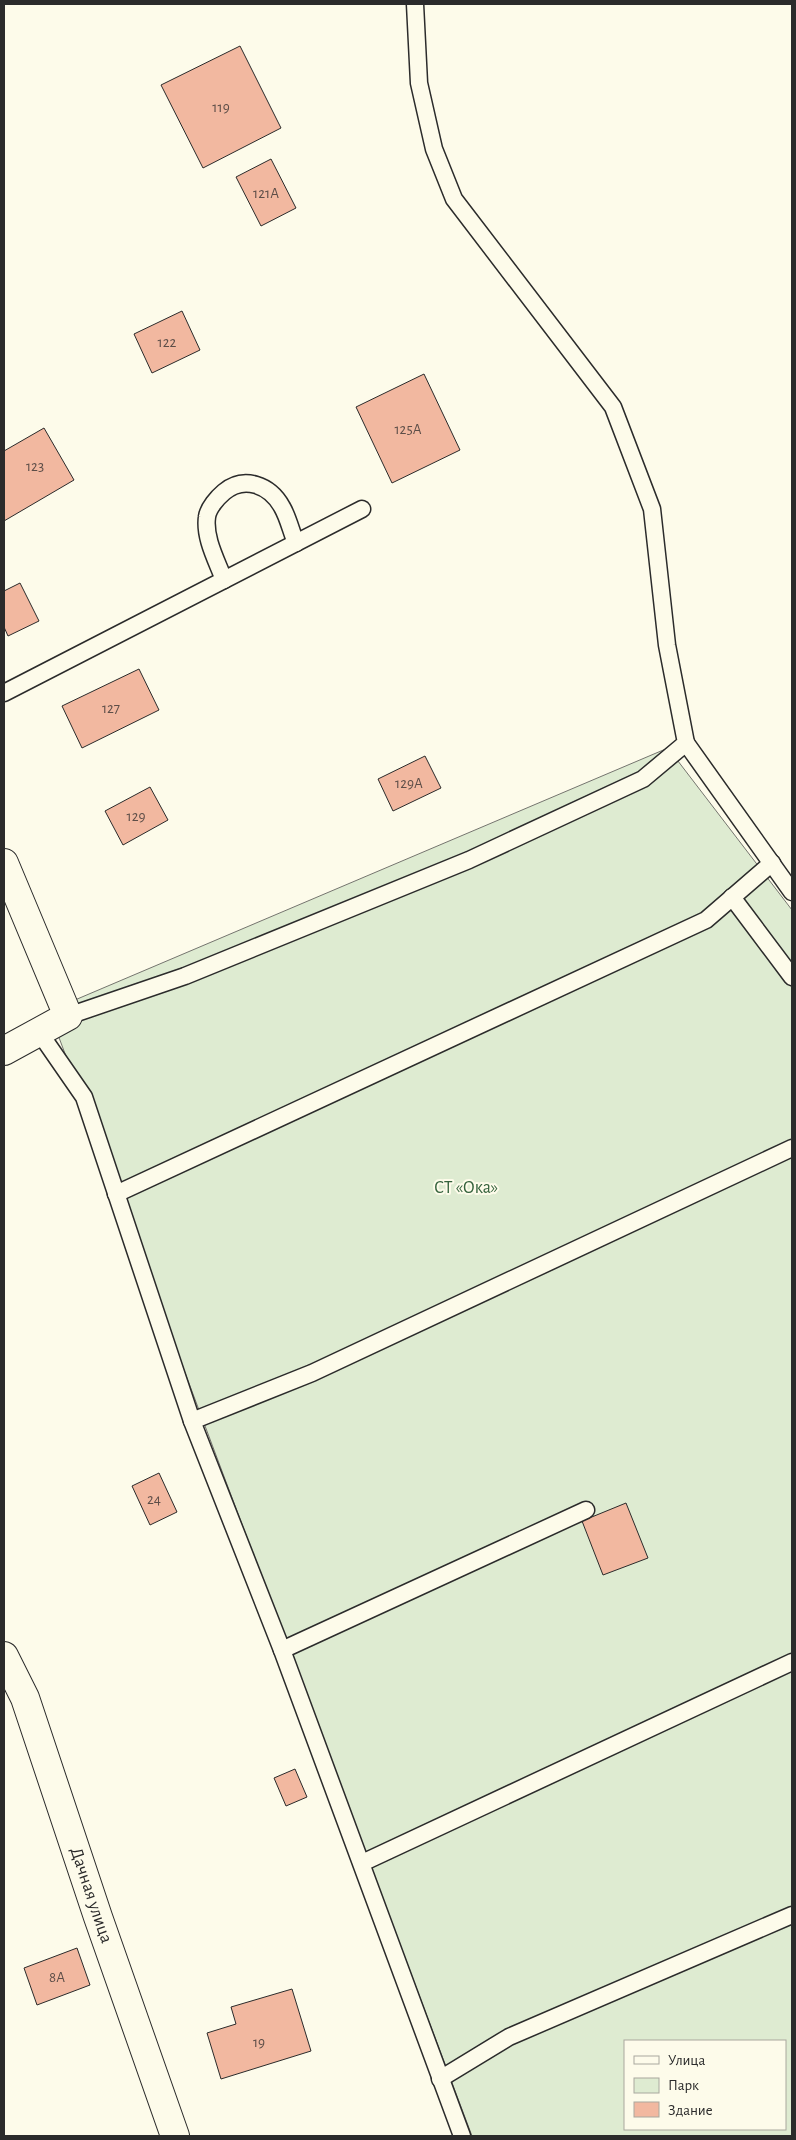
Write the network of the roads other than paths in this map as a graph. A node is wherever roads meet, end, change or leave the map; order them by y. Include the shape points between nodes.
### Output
1 (415, 4) edge
2 (362, 509) dead end
3 (296, 543) junction
4 (224, 580) junction
5 (4, 693) edge
6 (686, 743) junction
7 (4, 862) edge
8 (772, 863) junction
9 (792, 892) edge
10 (732, 897) junction
11 (792, 977) edge
12 (68, 1016) junction
13 (39, 1032) junction
14 (4, 1052) edge
15 (792, 1148) edge
16 (116, 1194) junction
17 (192, 1421) junction
18 (586, 1510) dead end
19 (282, 1650) junction
20 (4, 1656) edge
21 (792, 1662) edge
22 (362, 1864) junction
23 (792, 1915) edge
24 (440, 2079) junction
25 (174, 2136) edge
26 (462, 2136) edge

1 - 6 lane via 419,83 434,149 454,199 613,407 652,509 667,645
2 - 3 lane
3 - 4 lane
3 - 4 lane via 282,506 266,488 249,482 231,486 217,497 207,516 210,542
4 - 5 lane
6 - 8 lane
6 - 12 lane via 643,779 469,860 185,976
7 - 12 street
8 - 9 lane
8 - 10 lane
10 - 11 lane
10 - 16 lane via 706,920
12 - 13 street
13 - 14 street
13 - 16 lane via 84,1097
15 - 17 lane via 312,1373
16 - 17 lane
17 - 19 lane
18 - 19 lane
19 - 22 lane
20 - 25 street, Дачная улица via 25,1698
21 - 22 lane
22 - 24 lane
23 - 24 lane via 509,2038
24 - 26 lane

